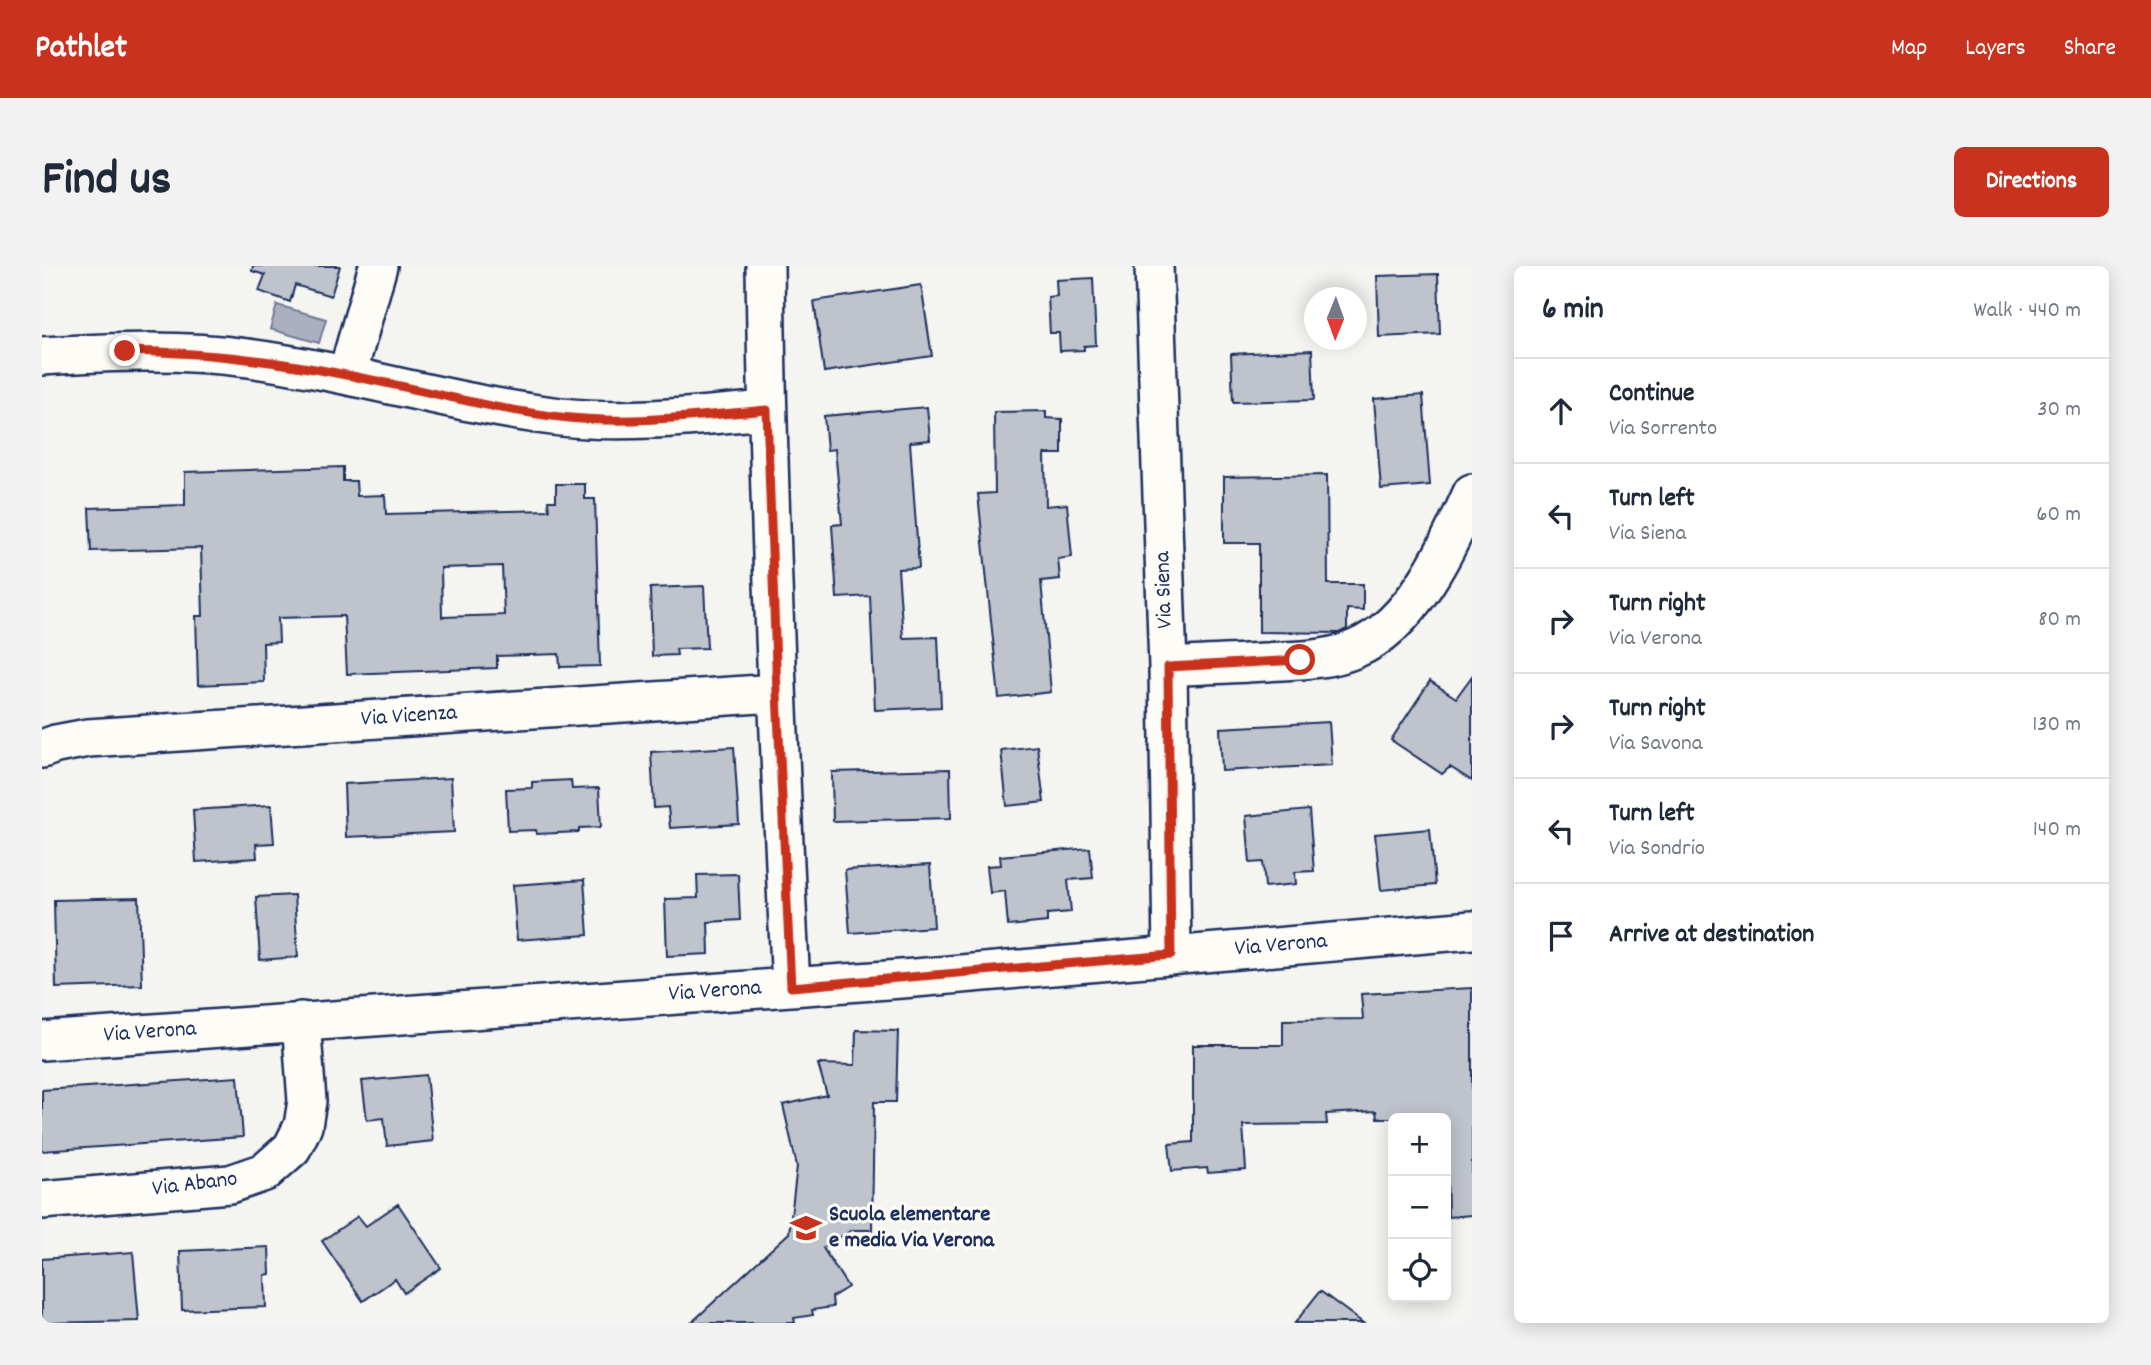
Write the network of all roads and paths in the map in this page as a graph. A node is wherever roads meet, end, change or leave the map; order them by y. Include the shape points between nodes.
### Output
1 (378, 266) edge
2 (765, 266) edge
3 (1154, 266) edge
4 (42, 356) edge
5 (347, 375) junction
6 (767, 410) junction
7 (1472, 493) edge
8 (1168, 667) junction
9 (777, 693) junction
10 (42, 749) edge
11 (1472, 930) edge
12 (1171, 955) junction
13 (791, 987) junction
14 (301, 1021) junction
15 (42, 1041) edge
16 (42, 1200) edge

1 - 5 street
2 - 6 street
3 - 8 street, Via Siena
4 - 5 street via 192,353
5 - 6 street via 562,417 664,419
6 - 9 street
7 - 8 street via 1418,594 1369,642 1314,659
8 - 12 street, Via Siena
9 - 10 street, Via Vicenza via 88,738
9 - 13 street
11 - 12 street, Via Verona
12 - 13 street, Via Verona
13 - 14 street, Via Verona
14 - 15 street, Via Verona
14 - 16 street, Via Abano via 306,1114 299,1138 275,1165 230,1184

